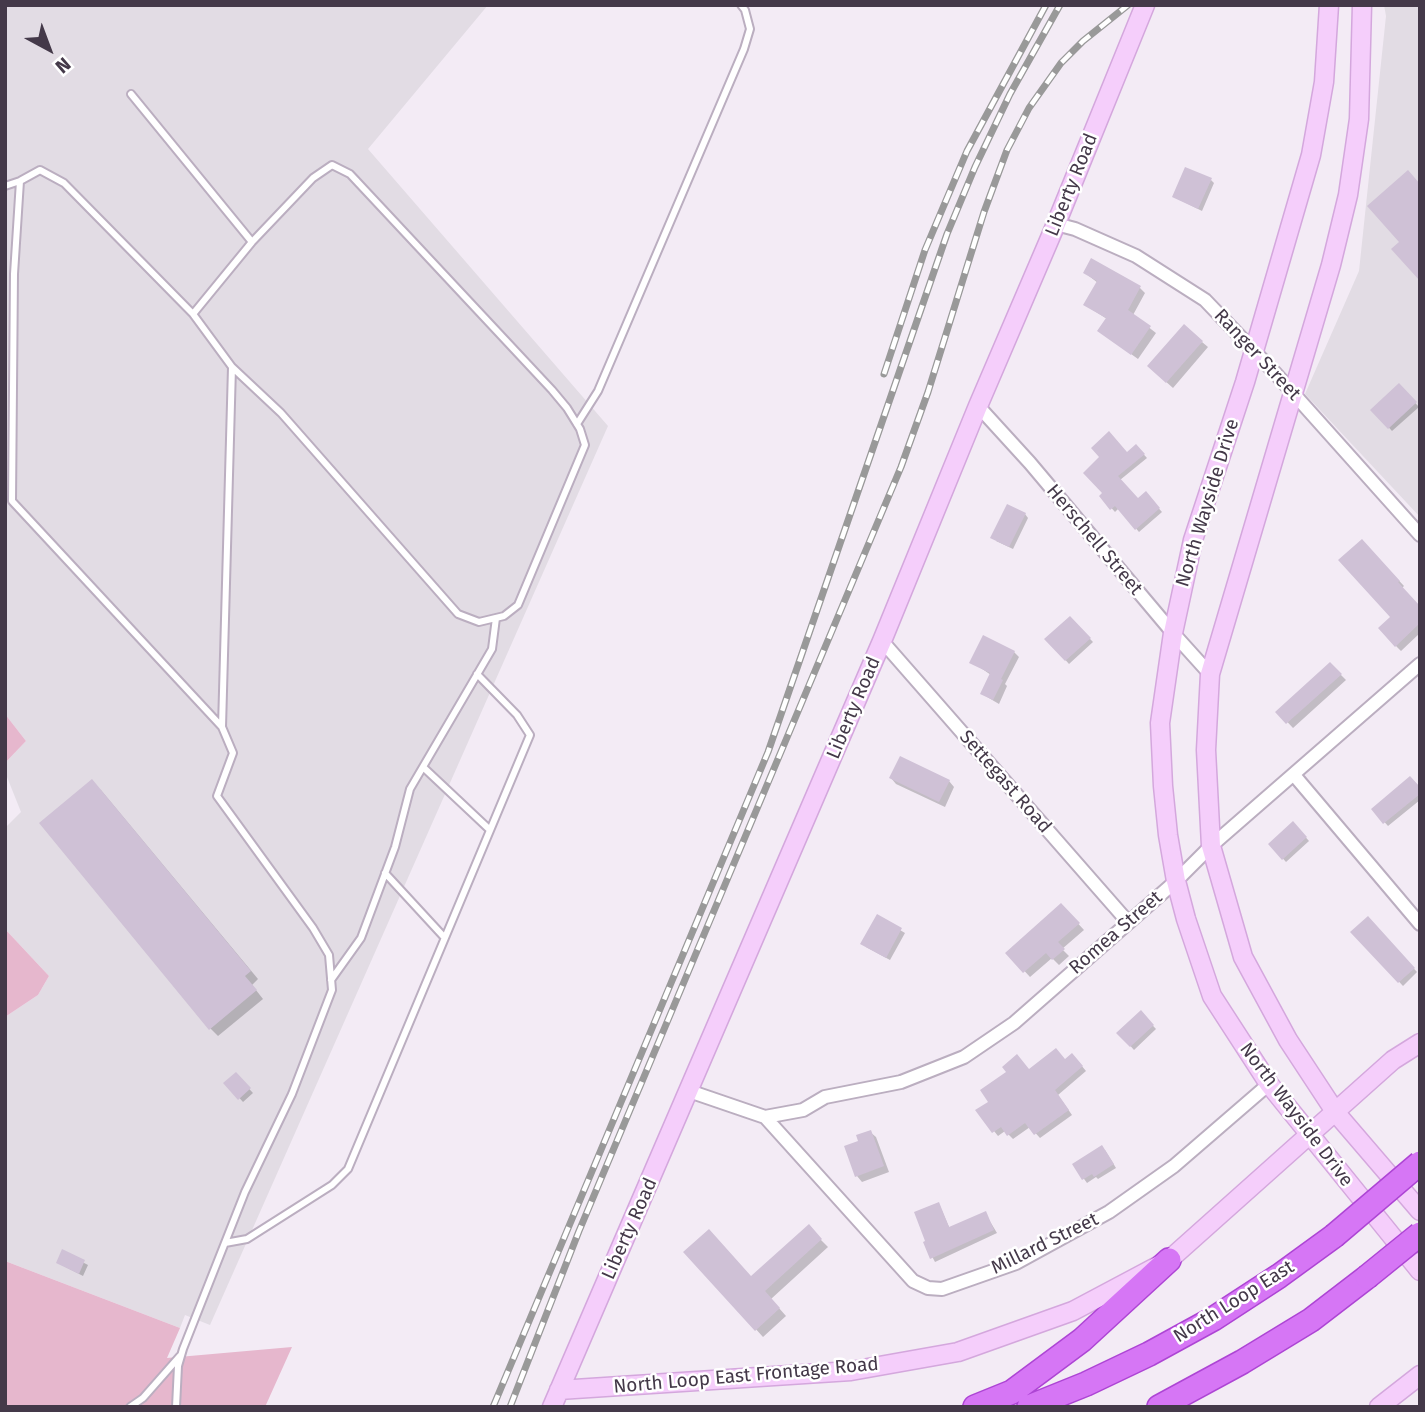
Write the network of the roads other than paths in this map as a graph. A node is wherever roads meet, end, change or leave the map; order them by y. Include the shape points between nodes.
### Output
1 (741, 5) edge
2 (1145, 5) edge
3 (1329, 5) edge
4 (1362, 5) edge
5 (131, 94) dead end
6 (20, 181) junction
7 (5, 186) edge
8 (1056, 224) junction
9 (251, 242) junction
10 (193, 314) junction
11 (1254, 350) junction
12 (232, 367) junction
13 (1293, 393) junction
14 (978, 406) junction
15 (577, 424) junction
16 (1420, 535) edge
17 (496, 618) junction
18 (1172, 633) junction
19 (882, 641) junction
20 (1420, 664) edge
21 (477, 674) junction
22 (1210, 674) junction
23 (222, 727) junction
24 (423, 767) junction
25 (1294, 775) junction
26 (489, 830) junction
27 (1211, 846) junction
28 (385, 873) junction
29 (1176, 881) junction
30 (1128, 922) junction
31 (1420, 924) edge
32 (444, 937) junction
33 (331, 980) junction
34 (1420, 1043) edge
35 (1269, 1084) junction
36 (689, 1091) junction
37 (1336, 1113) junction
38 (765, 1117) junction
39 (1310, 1136) junction
40 (1420, 1164) edge
41 (1420, 1211) edge
42 (1420, 1234) edge
43 (225, 1243) junction
44 (1169, 1259) junction
45 (1420, 1271) edge
46 (181, 1355) junction
47 (1420, 1376) edge
48 (556, 1398) edge
49 (130, 1407) edge
50 (176, 1407) edge
51 (975, 1407) edge
52 (1029, 1407) edge
53 (1158, 1407) edge
54 (1379, 1407) edge

1 - 15 lane via 750,29 744,50 598,391
2 - 8 main road, Liberty Road
3 - 11 main road, North Wayside Drive via 1324,82 1311,155
4 - 13 main road, North Wayside Drive via 1359,119 1348,195
5 - 9 lane
6 - 7 lane
6 - 10 lane via 40,170 64,183
6 - 23 lane via 14,274 12,501
8 - 11 street, Ranger Street via 1136,256 1205,300
8 - 14 main road, Liberty Road
9 - 10 lane
9 - 15 lane via 313,178 332,165 351,174 552,390
10 - 12 lane
11 - 13 street, Ranger Street
11 - 18 main road, North Wayside Drive via 1193,540
12 - 17 lane via 281,413 458,614 479,622
12 - 23 lane
13 - 16 street, Ranger Street
13 - 22 main road, North Wayside Drive
14 - 18 street, Herschell Street
14 - 19 main road, Liberty Road
15 - 17 lane via 585,445 518,605
17 - 21 lane via 492,649
18 - 22 street, Herschell Street
18 - 29 main road, North Wayside Drive via 1160,723
19 - 30 street, Settegast Road
19 - 36 main road, Liberty Road
20 - 25 street, Romea Street
21 - 24 lane
21 - 26 lane via 530,735
22 - 27 main road, North Wayside Drive via 1206,750
23 - 33 lane via 233,753 217,796 313,928 329,955
24 - 26 lane
24 - 28 lane via 410,789
25 - 27 street, Romea Street
25 - 31 street
26 - 32 lane
27 - 29 street, Romea Street
27 - 37 main road, North Wayside Drive via 1243,957 1288,1040
28 - 32 lane
28 - 33 lane via 361,938
29 - 30 street, Romea Street
29 - 35 main road, North Wayside Drive via 1212,996
30 - 38 street, Romea Street via 1014,1023 964,1057 901,1082 825,1097 803,1110
32 - 43 lane via 348,1169 332,1185 247,1239
33 - 43 lane via 332,990 292,1094
34 - 37 main road, North Loop East Frontage Road via 1393,1060
35 - 38 street, Millard Street via 1174,1166 1110,1212 1016,1263 942,1289 912,1281
35 - 39 main road, North Wayside Drive
36 - 38 street, Millard Street
36 - 48 main road, Liberty Road
37 - 39 main road, North Loop East Frontage Road
37 - 41 main road, North Wayside Drive
39 - 44 main road, North Loop East Frontage Road
39 - 45 main road, North Wayside Drive
40 - 52 highway, North Loop East, bridge via 1334,1236 1213,1319 1149,1354
42 - 53 highway, bridge via 1311,1320
43 - 46 lane
44 - 48 main road, North Loop East Frontage Road via 1073,1311 958,1352 850,1371
44 - 51 highway via 1082,1340 1012,1392
46 - 49 lane
46 - 50 lane
47 - 54 main road

